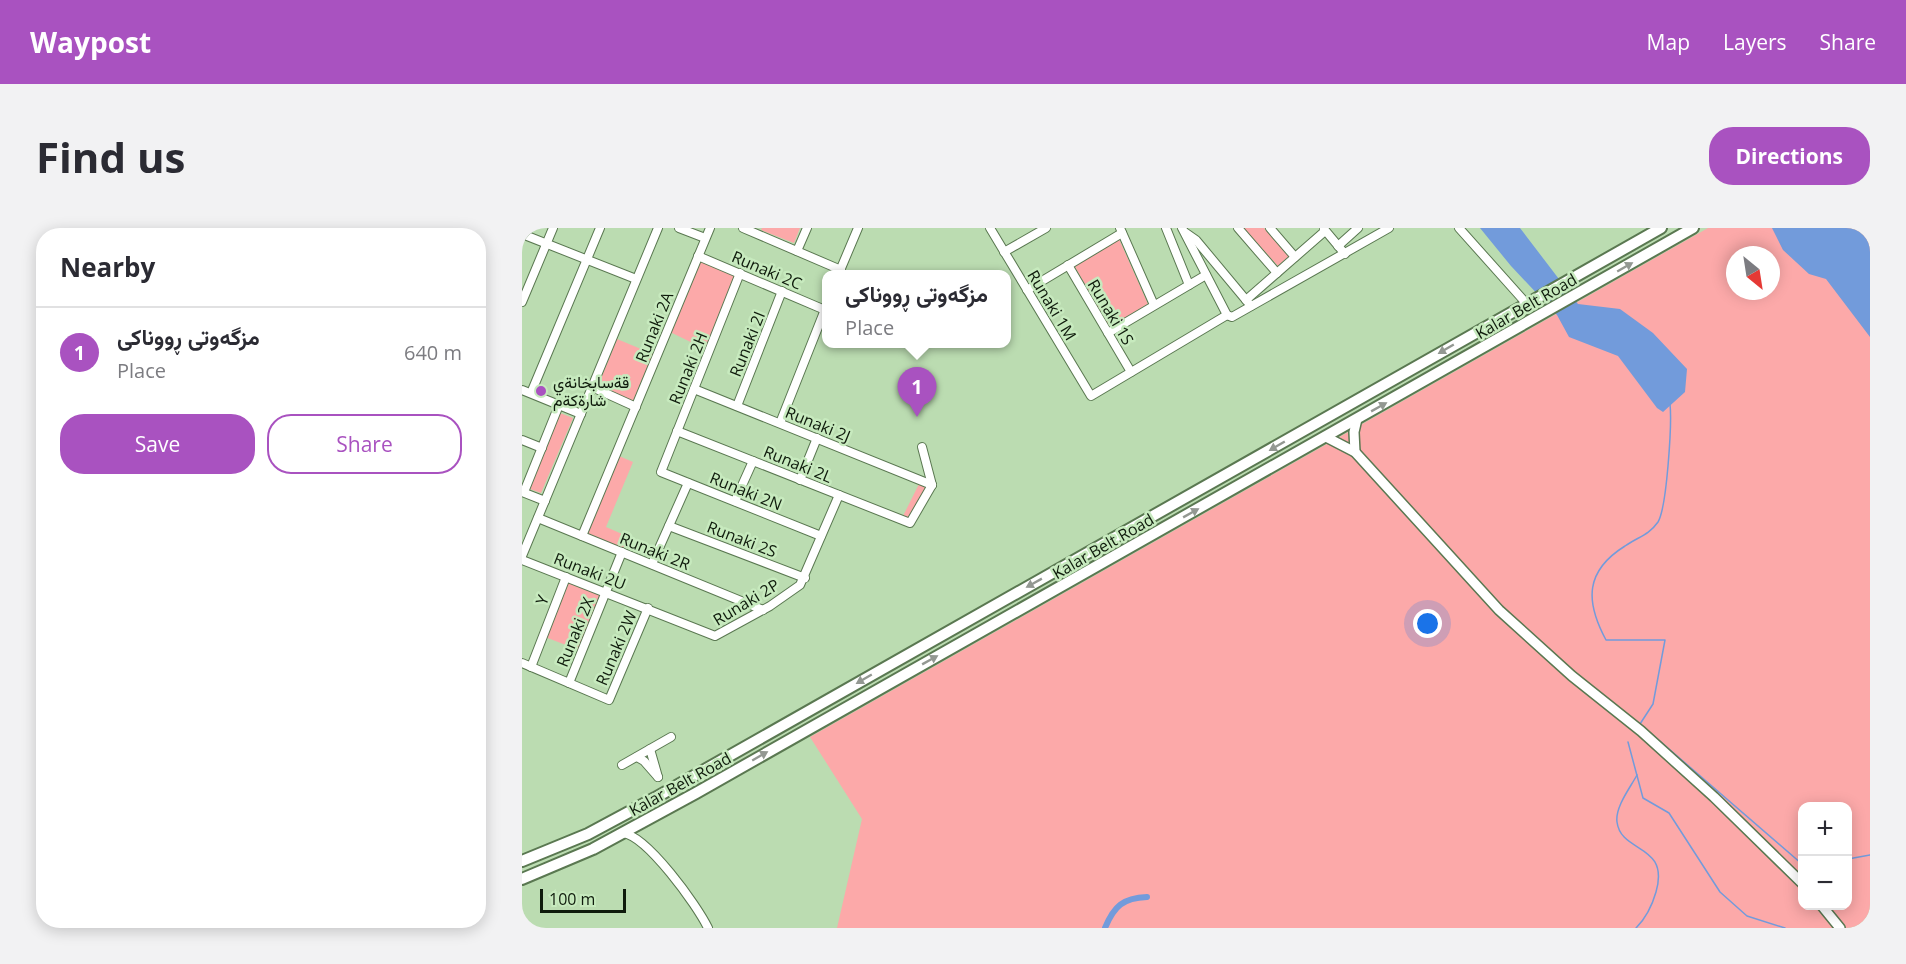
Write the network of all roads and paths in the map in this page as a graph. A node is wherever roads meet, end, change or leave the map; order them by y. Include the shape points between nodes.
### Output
1 (553, 228) edge
2 (600, 228) edge
3 (658, 228) edge
4 (679, 228) edge
5 (710, 228) edge
6 (743, 228) edge
7 (807, 228) edge
8 (858, 228) edge
9 (990, 228) edge
10 (1166, 228) edge
11 (1238, 228) edge
12 (1269, 228) edge
13 (1358, 228) edge
14 (1389, 228) edge
15 (1459, 228) edge
16 (1660, 228) edge
17 (1693, 228) edge
18 (1041, 229) edge
19 (1184, 229) edge
20 (1121, 230) edge
21 (1324, 230) edge
22 (757, 231) edge
23 (522, 234) edge
24 (705, 238) junction
25 (546, 244) junction
26 (1338, 246) junction
27 (797, 251) junction
28 (1004, 252) junction
29 (1345, 254) junction
30 (698, 256) junction
31 (1295, 257) junction
32 (587, 260) junction
33 (1068, 266) junction
34 (836, 270) edge
35 (841, 270) edge
36 (740, 273) junction
37 (1277, 273) junction
38 (1206, 275) junction
39 (636, 279) junction
40 (1189, 285) junction
41 (1027, 290) junction
42 (782, 291) junction
43 (1530, 301) junction
44 (522, 302) edge
45 (1249, 303) junction
46 (1154, 305) junction
47 (822, 306) edge
48 (1227, 315) junction
49 (822, 318) edge
50 (1108, 333) junction
51 (1131, 372) junction
52 (592, 387) junction
53 (694, 389) junction
54 (522, 390) edge
55 (531, 393) junction
56 (559, 405) junction
57 (736, 406) junction
58 (636, 407) junction
59 (581, 414) junction
60 (1357, 419) junction
61 (780, 423) junction
62 (677, 431) junction
63 (1326, 437) junction
64 (817, 438) junction
65 (522, 441) edge
66 (922, 447) dead end
67 (542, 448) junction
68 (1355, 452) junction
69 (753, 461) junction
70 (661, 472) joint
71 (800, 480) junction
72 (688, 483) junction
73 (932, 485) junction
74 (523, 492) edge
75 (839, 495) junction
76 (545, 501) junction
77 (735, 501) junction
78 (538, 518) junction
79 (669, 526) junction
80 (582, 536) junction
81 (821, 536) junction
82 (622, 552) junction
83 (522, 558) edge
84 (652, 564) junction
85 (1060, 568) junction
86 (566, 577) junction
87 (805, 578) junction
88 (1069, 582) junction
89 (606, 592) junction
90 (648, 608) junction
91 (763, 610) junction
92 (522, 663) edge
93 (531, 667) junction
94 (569, 683) junction
95 (671, 737) dead end
96 (650, 749) junction
97 (637, 757) junction
98 (622, 765) dead end
99 (643, 822) junction
100 (623, 833) junction
101 (588, 834) junction
102 (642, 842) junction
103 (593, 849) junction
104 (522, 861) edge
105 (1798, 878) edge
106 (522, 879) edge
107 (1824, 910) edge
108 (708, 928) edge
109 (1840, 928) edge

1 - 25 street
2 - 32 street
3 - 39 street
4 - 24 street
5 - 24 street, Runaki 2A
6 - 22 street
7 - 27 street
8 - 35 street
9 - 28 street, Runaki 1M
10 - 40 street
11 - 37 street
12 - 31 street
13 - 26 street
14 - 29 street
15 - 43 street
16 - 43 highway, Kalar Belt Road
60 -> 17 highway, Kalar Belt Road
18 - 28 street
19 - 38 street
19 - 45 street
20 - 33 street
20 - 46 street
21 - 26 street
21 - 31 street
22 - 27 street
23 - 25 street
24 - 30 street, Runaki 2A
25 - 32 street
25 - 44 street
26 - 29 street
27 - 34 street
28 - 41 street, Runaki 1M
29 - 45 street
30 - 36 street, Runaki 2C
30 - 58 street, Runaki 2A
31 - 37 street
32 - 39 street
32 - 55 street
33 - 41 street
33 - 50 street, Runaki 1S
36 - 42 street, Runaki 2C
36 - 53 street, Runaki 2H
37 - 45 street
38 - 40 street
38 - 48 street
39 - 52 street
40 - 46 street
41 - 51 street, Runaki 1M via 1091,396
42 - 47 street, Runaki 2C
42 - 57 street, Runaki 2I
43 -> 85 highway, Kalar Belt Road
45 - 48 street via 1234,317
46 - 50 street
48 - 51 street
49 - 61 street
50 - 51 street, Runaki 1S
52 - 58 street
52 - 59 street
53 - 57 street, Runaki 2J
53 - 62 street, Runaki 2H
54 - 55 street
55 - 56 street
56 - 59 street
56 - 67 street
57 - 61 street, Runaki 2J
58 - 80 street, Runaki 2A
59 - 76 street
60 - 63 highway, Kalar Belt Road
60 - 68 main road
61 - 64 street, Runaki 2J
62 - 69 street, Runaki 2L
62 - 70 street, Runaki 2H
63 - 68 main road
88 -> 63 highway, Kalar Belt Road
64 - 71 street
64 - 73 street, Runaki 2J
65 - 67 street
66 - 73 street
67 - 74 street
68 - 105 main road via 1499,610 1714,796
69 - 71 street, Runaki 2L
69 - 77 street
70 - 72 street, Runaki 2N
71 - 75 street, Runaki 2L
72 - 77 street, Runaki 2N
72 - 79 street
73 - 75 street, Runaki 2L via 910,523
74 - 76 street
75 - 81 street, Runaki 2P
76 - 78 street
77 - 81 street, Runaki 2N
78 - 80 street, Runaki 2R
78 - 83 street
79 - 84 street
79 - 87 street, Runaki 2S
80 - 82 street, Runaki 2R
81 - 87 street, Runaki 2P
82 - 84 street, Runaki 2R
82 - 89 street, Runaki 2X
83 - 86 street, Runaki 2U
84 - 91 street, Runaki 2R
85 - 88 highway via 1068,573
85 -> 101 highway, Kalar Belt Road
86 - 89 street, Runaki 2U
86 - 93 street, Y
87 - 91 street, Runaki 2P
99 -> 88 highway, Kalar Belt Road
89 - 90 street, Runaki 2U
89 - 94 street, Runaki 2X
90 - 91 street, Runaki 2P via 715,636
90 - 94 street, Runaki 2W via 609,700
92 - 93 street
93 - 94 street
95 - 96 street
96 - 97 street
96 - 97 street via 658,777
97 - 98 street
99 - 100 highway, Kalar Belt Road
99 - 102 street
100 - 102 street
100 - 103 highway, Kalar Belt Road
101 - 103 highway via 584,843
101 - 104 highway, Kalar Belt Road
102 - 108 street via 691,897
103 - 106 highway, Kalar Belt Road
107 - 109 main road

